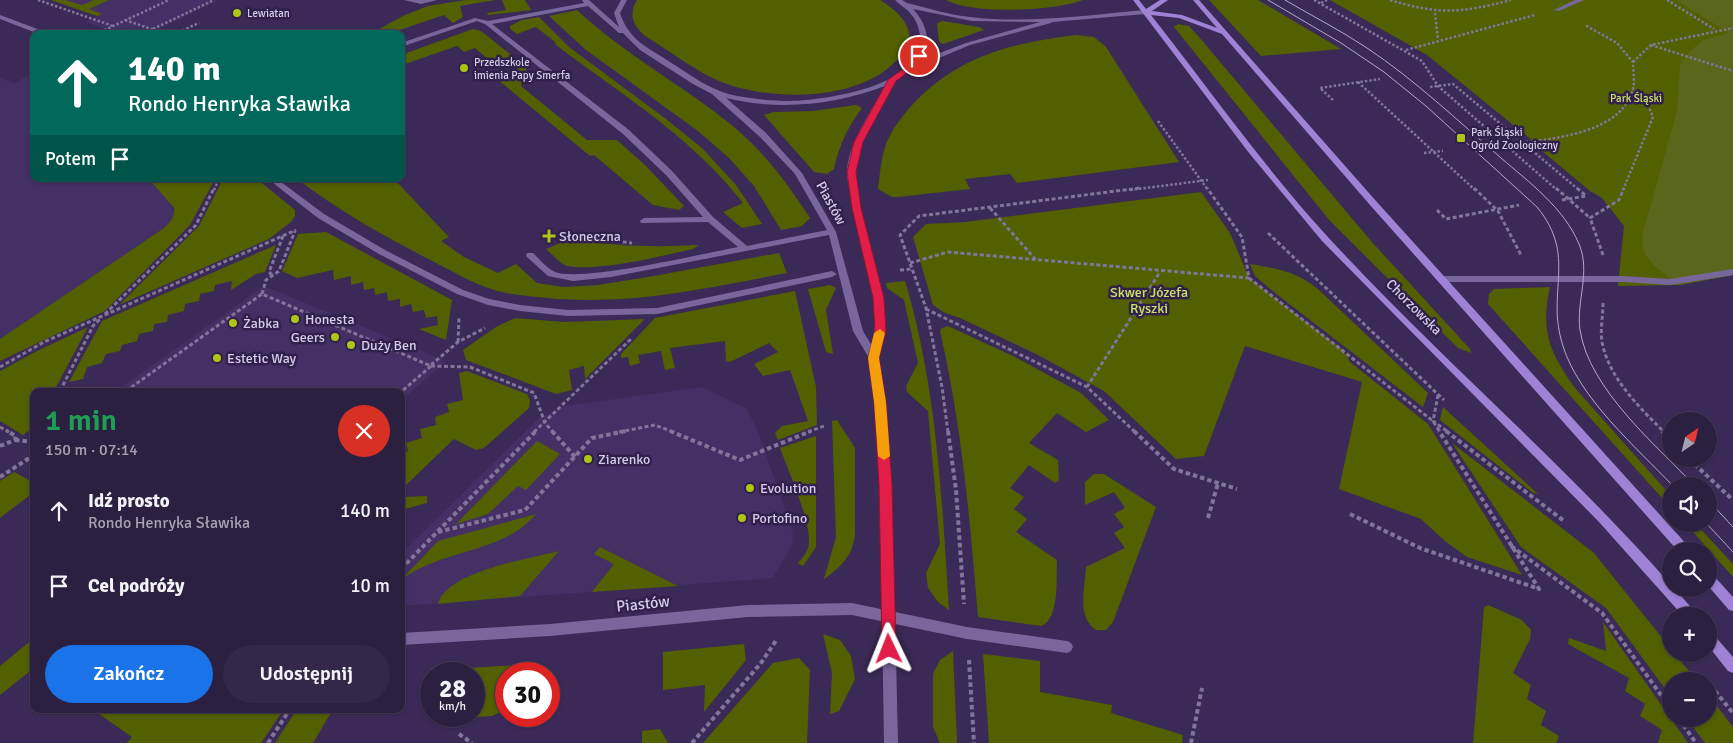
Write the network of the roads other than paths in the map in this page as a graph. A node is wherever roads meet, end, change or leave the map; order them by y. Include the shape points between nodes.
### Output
1 (407, 0) edge
2 (434, 0) edge
3 (624, 0) edge
4 (898, 0) edge
5 (1136, 0) edge
6 (1165, 0) edge
7 (1196, 0) edge
8 (1581, 0) edge
9 (586, 2) edge
10 (905, 4) junction
11 (1557, 10) road end
12 (1145, 12) junction
13 (0, 17) edge
14 (1067, 17) junction
15 (487, 23) junction
16 (35, 30) edge
17 (1224, 33) junction
18 (630, 38) junction
19 (405, 44) edge
20 (910, 68) junction
21 (892, 80) junction
22 (714, 92) junction
23 (276, 182) edge
24 (710, 218) junction
25 (644, 221) dead end
26 (832, 232) junction
27 (745, 249) junction
28 (530, 256) dead end
29 (1733, 272) edge
30 (832, 274) dead end
31 (1441, 279) junction
32 (874, 358) junction
33 (1677, 542) edge
34 (1717, 588) edge
35 (1733, 606) edge
36 (1683, 607) edge
37 (888, 616) junction
38 (405, 638) edge
39 (1066, 647) dead end
40 (1717, 648) edge
41 (1733, 667) edge
42 (892, 743) edge

1 - 2 street
3 - 18 street via 617,14 620,25
4 - 10 street
5 - 12 main road, Chorzowska
6 - 12 main road
7 - 17 main road
8 - 11 street
9 - 15 street
9 - 18 street
10 - 14 street via 980,20
10 - 20 street via 920,21 924,35 919,56
12 - 14 street
12 - 17 main road via 1180,16
12 - 36 main road, Chorzowska via 1282,190 1320,232 1542,455
13 - 16 street
14 - 20 street via 968,44
15 - 19 street via 477,19
15 - 24 street via 626,132 669,172
17 - 31 main road
18 - 22 street
20 - 21 street
21 - 22 street via 860,93 806,103 751,100
21 - 32 street, Piastów via 858,142 851,172 856,208 879,298 880,331
22 - 26 street, Piastów via 763,135 798,173
23 - 30 street via 358,239 460,292 520,308 568,313 657,311
24 - 25 street
24 - 27 street
26 - 27 street
26 - 32 street, Piastów via 858,331
27 - 28 street via 573,278 550,274
29 - 31 street via 1670,282
31 - 33 main road
32 - 37 street, Piastów via 886,485
34 - 35 main road
37 - 38 street, Piastów via 852,609 748,611 550,630
37 - 39 street via 967,633
37 - 42 street, Piastów
40 - 41 main road

